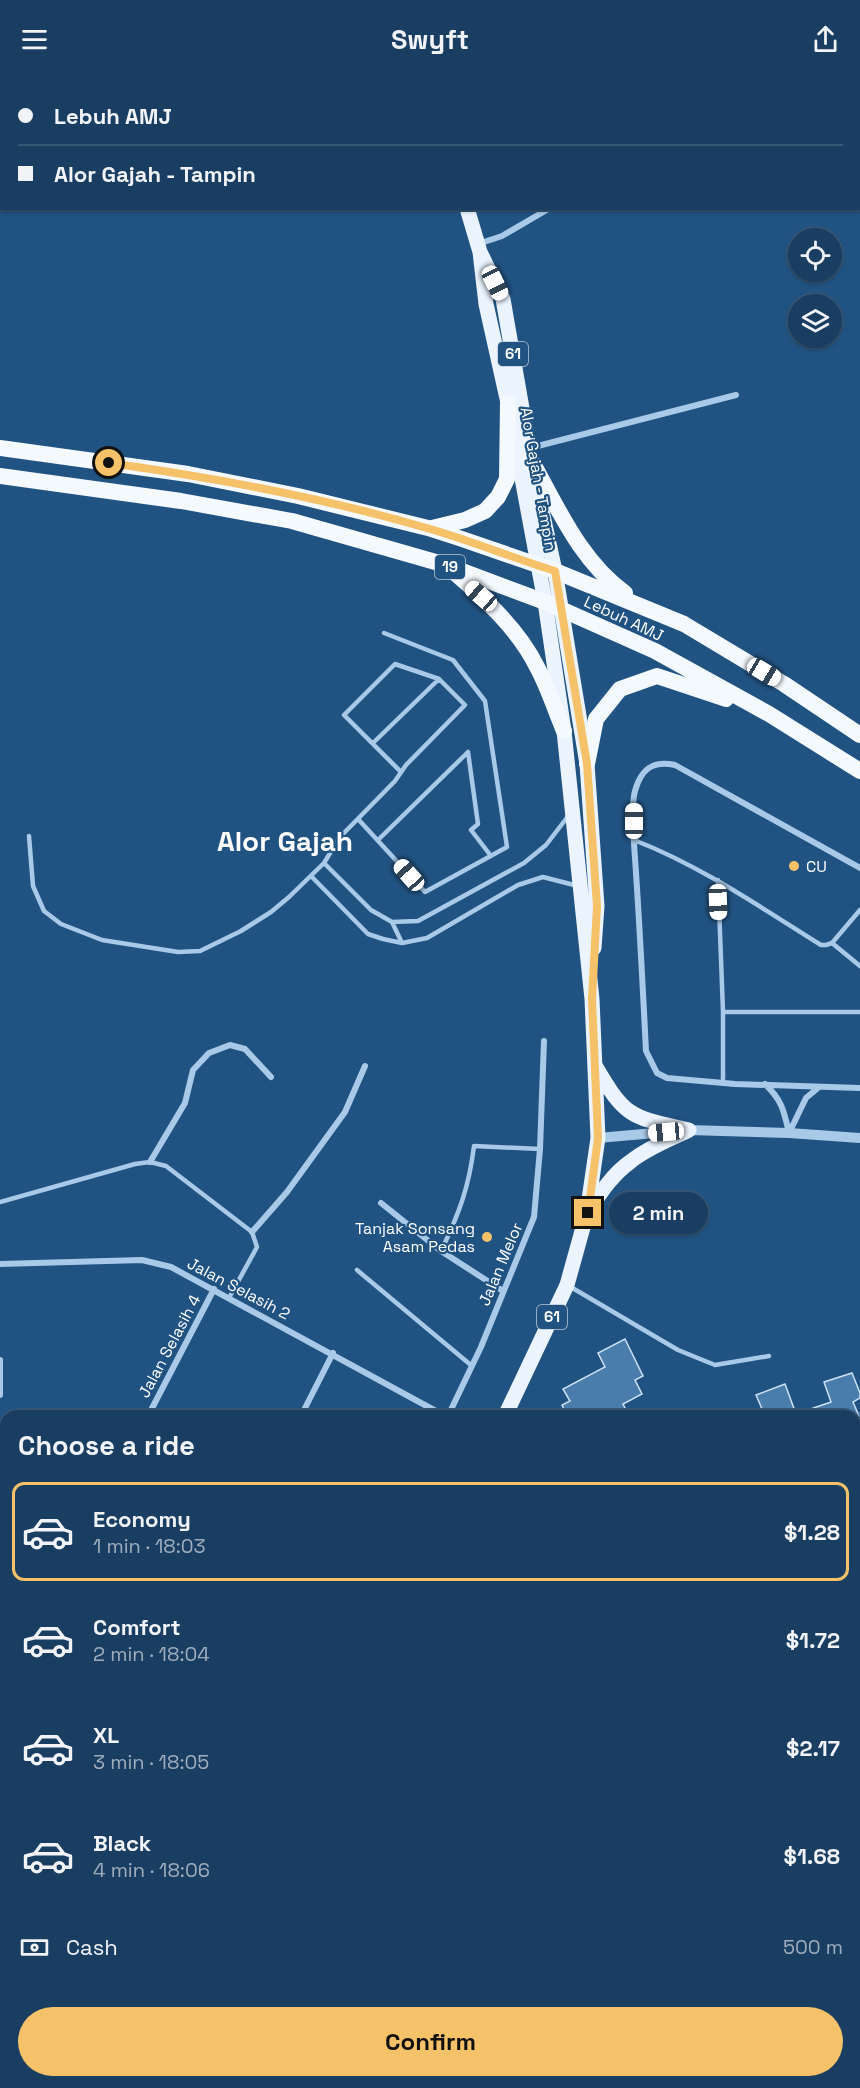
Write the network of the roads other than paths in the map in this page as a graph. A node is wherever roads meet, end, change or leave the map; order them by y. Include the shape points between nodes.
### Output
1 (468, 210) edge
2 (547, 210) edge
3 (479, 248) junction
4 (736, 395) dead end
5 (508, 403) junction
6 (0, 448) edge
7 (530, 454) junction
8 (0, 476) edge
9 (428, 528) junction
10 (446, 565) junction
11 (537, 566) junction
12 (555, 571) junction
13 (545, 602) junction
14 (642, 605) junction
15 (562, 610) junction
16 (384, 633) dead end
17 (439, 679) junction
18 (769, 714) junction
19 (564, 731) junction
20 (860, 735) edge
21 (373, 743) junction
22 (587, 764) junction
23 (860, 771) edge
24 (401, 772) junction
25 (573, 810) junction
26 (358, 819) junction
27 (29, 836) dead end
28 (378, 840) junction
29 (634, 840) junction
30 (491, 856) junction
31 (324, 863) junction
32 (860, 867) edge
33 (311, 876) junction
34 (718, 880) junction
35 (581, 887) junction
36 (860, 910) edge
37 (392, 922) junction
38 (402, 943) junction
39 (832, 943) junction
40 (860, 966) edge
41 (592, 999) junction
42 (723, 1012) junction
43 (860, 1012) edge
44 (544, 1041) dead end
45 (595, 1064) junction
46 (365, 1065) dead end
47 (271, 1077) dead end
48 (723, 1083) junction
49 (765, 1084) junction
50 (820, 1087) junction
51 (860, 1088) edge
52 (689, 1130) junction
53 (789, 1133) junction
54 (598, 1138) junction
55 (860, 1138) edge
56 (540, 1149) junction
57 (150, 1162) junction
58 (0, 1202) edge
59 (381, 1203) dead end
60 (588, 1213) junction
61 (252, 1232) junction
62 (441, 1251) junction
63 (0, 1264) edge
64 (357, 1269) dead end
65 (567, 1285) junction
66 (214, 1289) junction
67 (503, 1291) junction
68 (230, 1298) junction
69 (333, 1353) junction
70 (769, 1356) dead end
71 (0, 1360) edge
72 (472, 1366) junction
73 (0, 1395) edge
74 (151, 1410) edge
75 (304, 1410) edge
76 (436, 1410) edge
77 (450, 1410) edge
78 (508, 1410) edge

1 - 3 main road, 61
2 - 3 street
3 - 5 main road, Alor Gajah - Tampin / 61 via 486,304
3 - 7 main road, 61 via 503,299
4 - 7 street
5 - 9 highway via 507,479 498,497 485,512
5 - 11 main road, Alor Gajah - Tampin / 61
6 - 9 highway, Lebuh AMJ / 19 via 188,474
7 - 12 main road, Alor Gajah - Tampin / 61
7 - 14 highway via 583,549 608,581
8 - 10 highway, Lebuh AMJ / 19 via 292,521
9 - 11 highway, Lebuh AMJ / 19
10 - 13 highway, Lebuh AMJ / 19
10 - 19 highway via 507,623 537,665
11 - 12 highway, Lebuh AMJ / 19
11 - 13 main road, Alor Gajah - Tampin / 61
12 - 14 highway, Lebuh AMJ / 19
12 - 15 main road, Alor Gajah - Tampin / 61
13 - 15 highway, Lebuh AMJ / 19
13 - 19 main road, Alor Gajah - Tampin / 61
14 - 20 highway, Lebuh AMJ / 19 via 694,630
15 - 18 highway, Lebuh AMJ / 19 via 655,651
15 - 22 main road, Alor Gajah - Tampin / 61
16 - 30 lane via 453,660 485,701 507,847
17 - 21 lane
17 - 21 lane via 395,664 344,715
17 - 24 lane via 465,705
18 - 22 highway via 657,676 620,689 596,719
18 - 23 highway, Lebuh AMJ / 19
19 - 25 main road, Alor Gajah - Tampin / 61
21 - 24 lane
22 - 41 main road, Alor Gajah - Tampin / 61 via 597,906
24 - 26 lane
25 - 35 main road, Alor Gajah - Tampin / 61
25 - 37 lane via 546,845 524,863 418,921
26 - 28 lane
26 - 31 lane via 340,837
27 - 33 lane via 33,886 44,911 61,924 102,940 178,952 200,951 241,931 271,912
28 - 30 lane via 425,892
28 - 30 lane via 468,752 478,824 471,830
29 - 32 street via 634,792 648,767 663,762
29 - 34 lane
29 - 48 street via 646,1051 657,1073 668,1078
31 - 33 lane
31 - 37 lane via 371,910
33 - 38 lane via 368,934
34 - 39 lane via 821,945
34 - 42 lane
35 - 38 lane via 543,878 518,885 427,938
35 - 41 main road, Alor Gajah - Tampin / 61
36 - 39 lane
37 - 38 lane
39 - 40 lane
41 - 45 main road, Alor Gajah - Tampin / 61
42 - 43 lane
42 - 48 lane
44 - 56 street, Jalan Melor
45 - 52 main road via 625,1109 640,1119
45 - 54 main road, Alor Gajah - Tampin / 61
46 - 61 street via 345,1112 287,1192
47 - 57 street via 244,1049 230,1045 208,1053 193,1070 185,1103
48 - 49 street
49 - 50 street
49 - 53 street via 784,1108
50 - 51 street
50 - 53 street via 806,1098
52 - 53 street
52 - 54 street
52 - 60 main road via 629,1162
53 - 55 street
54 - 60 main road, Alor Gajah - Tampin / 61
56 - 62 lane via 474,1146 459,1215
56 - 67 street, Jalan Melor via 534,1217
57 - 58 lane
57 - 61 lane via 166,1166
59 - 62 street
60 - 65 main road, Alor Gajah - Tampin / 61
61 - 68 lane via 257,1247
62 - 67 street
63 - 66 street, Jalan Selasih 2 via 142,1260 171,1267
64 - 72 lane
65 - 70 lane via 678,1350 716,1365
65 - 78 main road, Alor Gajah - Tampin / 61
66 - 68 street, Jalan Selasih 2
66 - 74 street, Jalan Selasih 4
67 - 72 street, Jalan Melor
68 - 69 street, Jalan Selasih 2
69 - 75 street
69 - 76 street, Jalan Selasih 2
71 - 73 street
72 - 77 street, Jalan Melor

